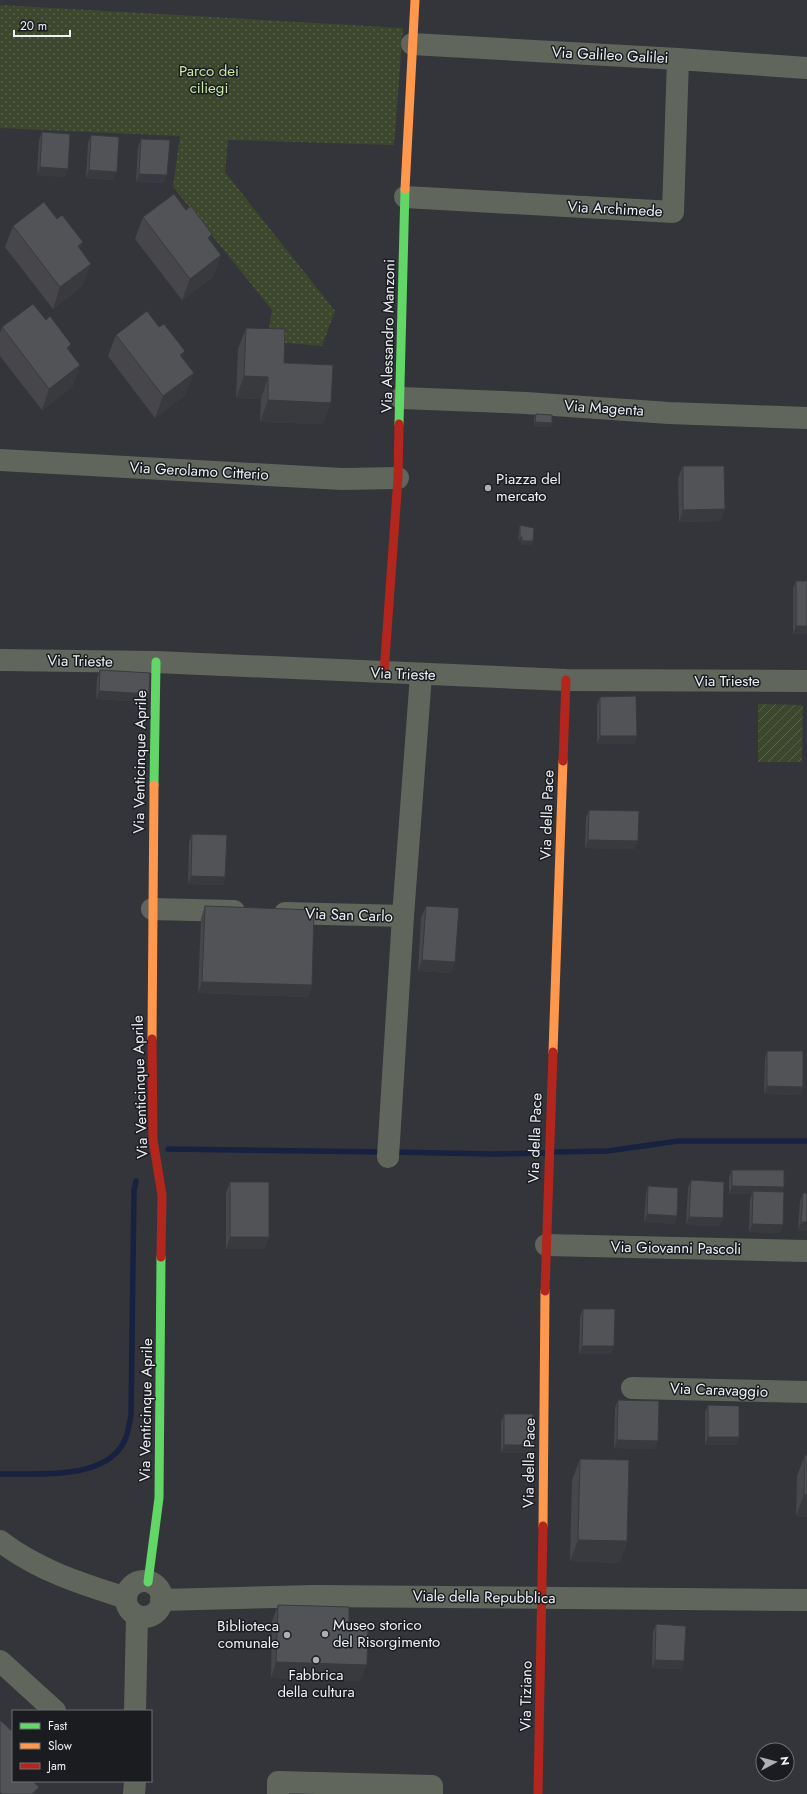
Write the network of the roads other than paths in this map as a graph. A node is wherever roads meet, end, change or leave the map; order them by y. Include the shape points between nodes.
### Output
1 (415, 0) edge
2 (412, 44) junction
3 (678, 59) junction
4 (807, 68) edge
5 (404, 197) junction
6 (400, 398) junction
7 (807, 418) edge
8 (0, 460) edge
9 (398, 478) junction
10 (0, 660) edge
11 (156, 662) junction
12 (384, 673) junction
13 (421, 675) junction
14 (566, 680) junction
15 (807, 681) edge
16 (152, 909) junction
17 (403, 916) junction
18 (388, 1151) dead end
19 (546, 1245) junction
20 (807, 1251) edge
21 (632, 1388) dead end
22 (807, 1392) edge
23 (0, 1541) edge
24 (148, 1582) junction
25 (126, 1598) junction
26 (542, 1598) junction
27 (162, 1600) junction
28 (807, 1600) edge
29 (137, 1616) junction
30 (0, 1661) edge
31 (54, 1710) edge
32 (135, 1710) edge
33 (134, 1782) edge
34 (134, 1794) edge
35 (278, 1794) edge
36 (432, 1794) edge
37 (538, 1794) edge

1 - 2 street, Via Alessandro Manzoni
2 - 3 street, Via Galileo Galilei
2 - 5 street, Via Alessandro Manzoni
3 - 4 street, Via Galileo Galilei
3 - 5 street, Via Archimede via 673,212
5 - 6 street, Via Alessandro Manzoni
6 - 7 street, Via Magenta
6 - 9 street, Via Alessandro Manzoni
8 - 9 street, Via Gerolamo Citterio via 342,479
9 - 12 street, Via Alessandro Manzoni
10 - 11 street, Via Trieste
11 - 12 street, Via Trieste
11 - 16 street, Via Venticinque Aprile
12 - 13 street, Via Trieste
13 - 14 street, Via Trieste
13 - 17 street
14 - 15 street, Via Trieste
14 - 19 street, Via della Pace
16 - 17 street, Via San Carlo
16 - 24 street, Via Venticinque Aprile via 153,1140 162,1195 159,1498
17 - 18 street
19 - 20 street, Via Giovanni Pascoli
19 - 26 street, Via della Pace
21 - 22 street, Via Caravaggio
23 - 25 street via 43,1568
24 - 25 street via 142,1581 131,1587
24 - 27 street via 158,1588
25 - 29 street via 128,1609
26 - 27 street, Viale della Repubblica via 314,1596
26 - 28 street, Viale della Repubblica
26 - 37 street, Via Tiziano
27 - 29 street via 161,1606 154,1614
29 - 32 street
30 - 31 street
33 - 34 street
35 - 36 street via 278,1782 432,1786

